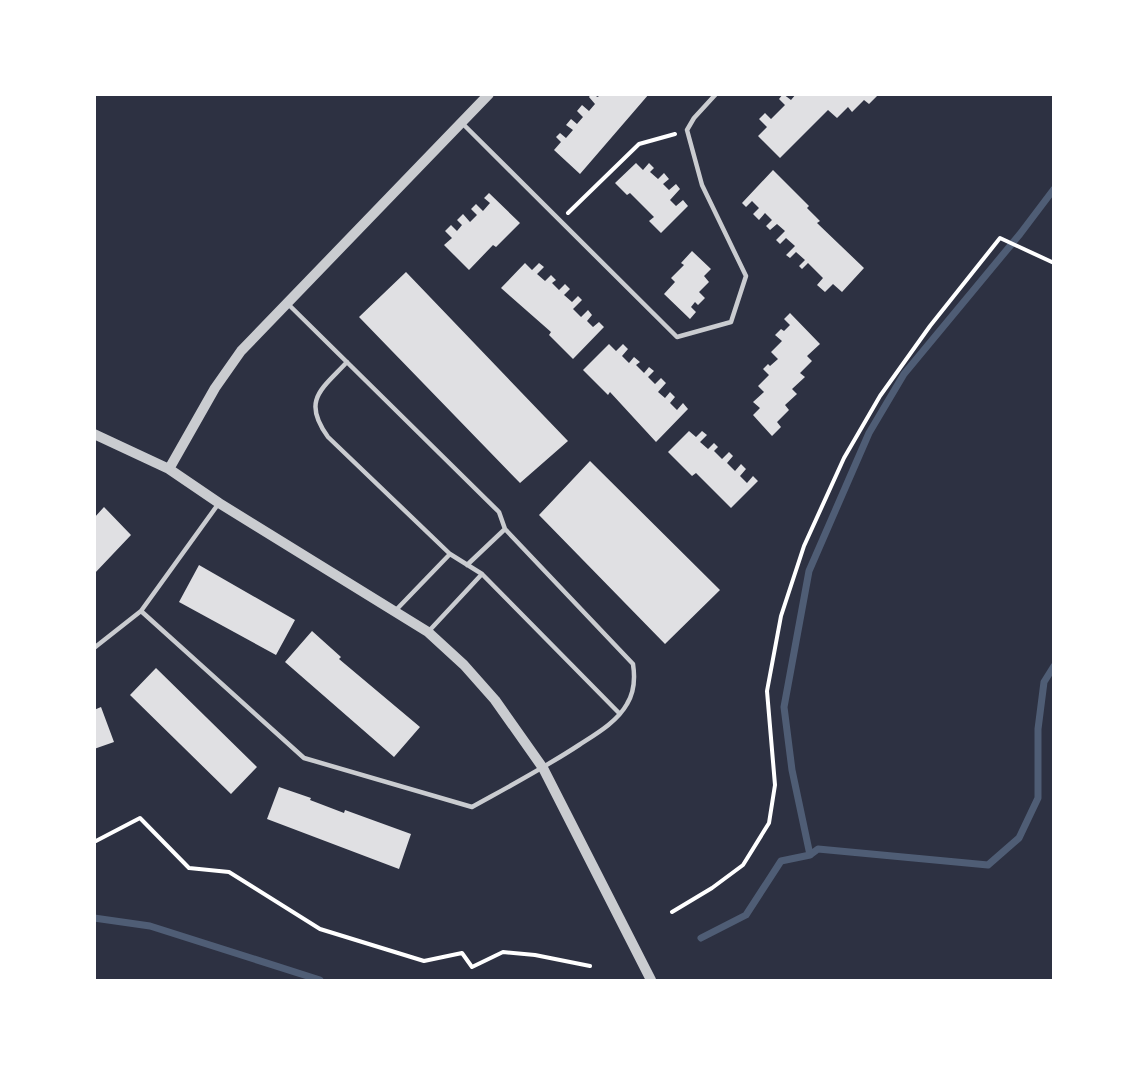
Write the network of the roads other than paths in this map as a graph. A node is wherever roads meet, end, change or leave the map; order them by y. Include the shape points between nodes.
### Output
1 (489, 94) edge
2 (716, 94) edge
3 (462, 123) junction
4 (287, 302) junction
5 (347, 362) junction
6 (94, 434) edge
7 (169, 469) junction
8 (219, 503) junction
9 (505, 529) junction
10 (450, 554) junction
11 (467, 565) junction
12 (482, 574) junction
13 (141, 611) junction
14 (394, 612) junction
15 (428, 632) junction
16 (94, 648) edge
17 (619, 713) junction
18 (543, 768) junction
19 (651, 981) edge

1 - 3 street
2 - 3 lane via 687,130 702,185 746,276 731,322 677,337
3 - 4 street
4 - 5 lane
4 - 7 street via 230,364
5 - 9 lane via 499,512
5 - 10 lane via 316,395 314,407 321,428
6 - 7 street
7 - 8 street
8 - 13 lane
8 - 14 street
9 - 11 lane
9 - 17 lane via 633,664 633,690
10 - 11 lane
10 - 14 lane
11 - 12 lane
12 - 15 lane
12 - 17 lane
13 - 16 lane
13 - 18 lane via 304,758 472,807
14 - 15 street
15 - 18 street via 495,700
17 - 18 lane via 606,728
18 - 19 street

